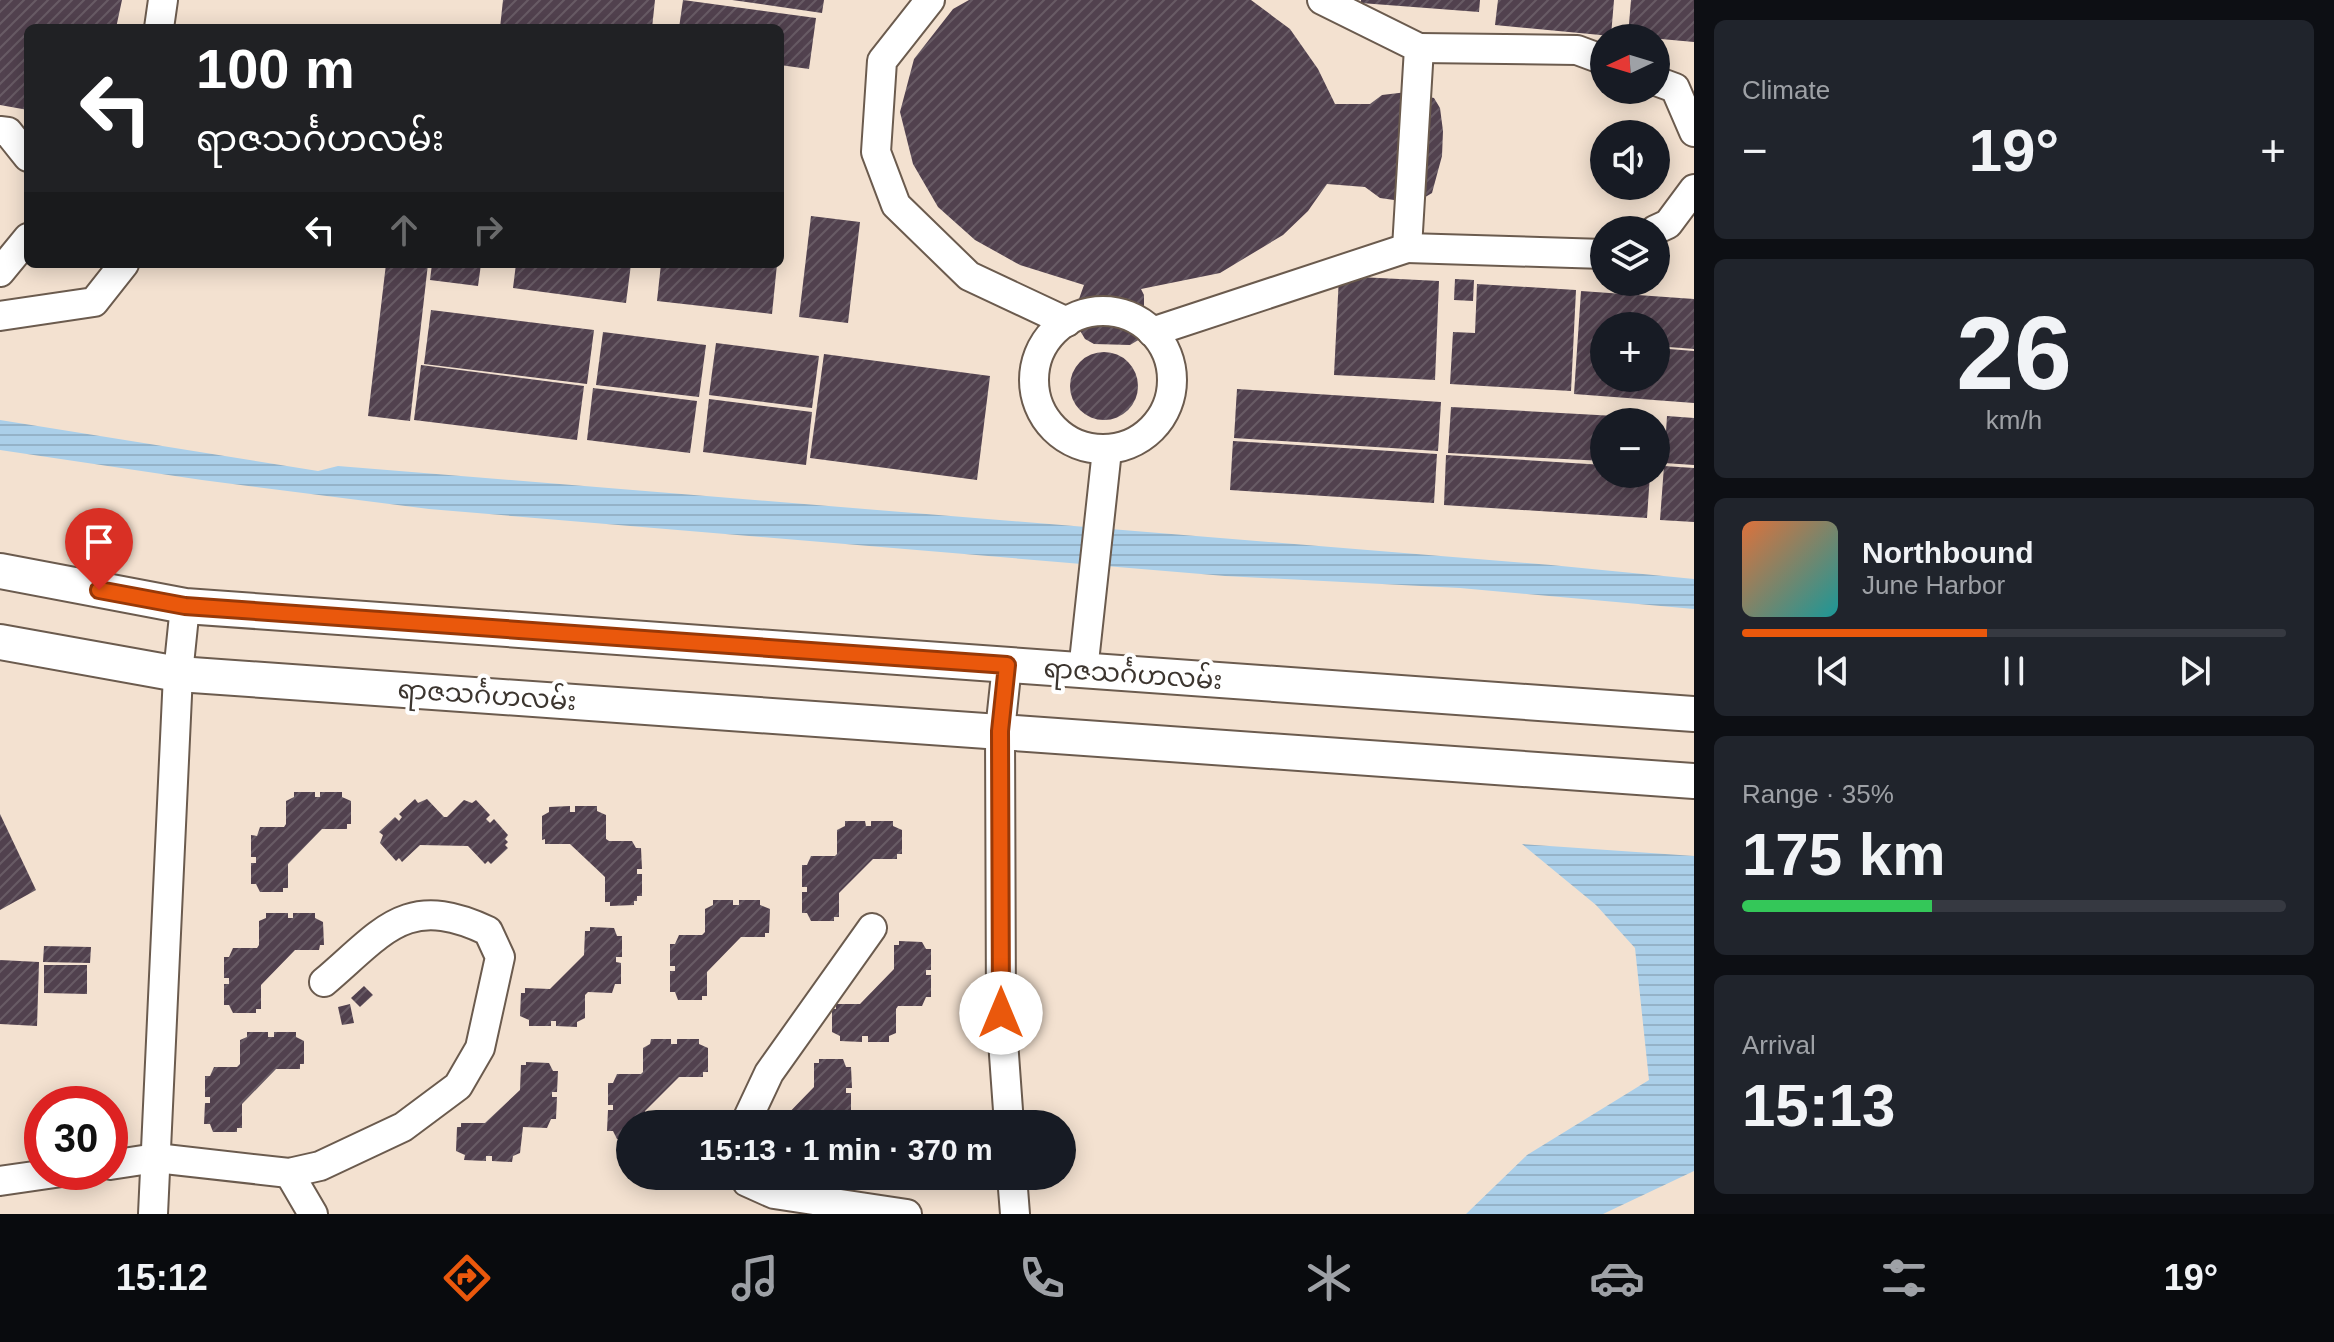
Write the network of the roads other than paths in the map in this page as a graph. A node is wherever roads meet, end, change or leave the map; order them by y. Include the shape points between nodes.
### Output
1 (163, 0) edge
2 (930, 0) edge
3 (1322, 0) edge
4 (160, 24) edge
5 (1419, 48) junction
6 (1590, 55) edge
7 (1670, 86) edge
8 (0, 131) edge
9 (1694, 132) edge
10 (24, 152) edge
11 (1694, 189) edge
12 (1670, 221) edge
13 (24, 243) edge
14 (1407, 248) junction
15 (1590, 254) edge
16 (121, 268) edge
17 (0, 272) edge
18 (0, 316) edge
19 (1067, 322) junction
20 (1152, 332) junction
21 (1107, 450) junction
22 (0, 571) edge
23 (185, 606) junction
24 (0, 642) edge
25 (1007, 665) junction
26 (1083, 671) junction
27 (178, 674) junction
28 (1694, 714) edge
29 (1000, 731) junction
30 (1694, 781) edge
31 (872, 928) dead end
32 (324, 982) dead end
33 (752, 1110) edge
34 (1008, 1110) edge
35 (156, 1158) junction
36 (128, 1162) edge
37 (289, 1173) junction
38 (24, 1178) edge
39 (0, 1181) edge
40 (765, 1190) edge
41 (1013, 1190) edge
42 (874, 1212) edge
43 (153, 1214) edge
44 (313, 1214) edge
45 (907, 1214) edge
46 (1015, 1214) edge

1 - 4 street
2 - 19 street via 882,61 876,152 896,205 969,276
3 - 5 street
5 - 6 street via 1577,50
5 - 14 street
7 - 9 street
8 - 10 street via 8,132
11 - 12 street
13 - 17 street
14 - 15 street
14 - 20 street
16 - 18 street via 94,302
19 - 20 street via 1111,311
19 - 21 street via 1039,357 1038,403 1066,439
20 - 21 street via 1162,344 1171,373 1168,403 1152,429 1126,446
21 - 26 street
22 - 23 main road, ရာဇသင်္ဂဟလမ်း
23 - 25 main road, ရာဇသင်္ဂဟလမ်း
23 - 27 street
24 - 27 main road, ရာဇသင်္ဂဟလမ်း
25 - 26 main road, ရာဇသင်္ဂဟလမ်း
25 - 29 street
26 - 28 main road, ရာဇသင်္ဂဟလမ်း
27 - 29 main road, ရာဇသင်္ဂဟလမ်း
27 - 35 street
29 - 30 main road, ရာဇသင်္ဂဟလမ်း
29 - 34 street via 1001,1013
31 - 33 street via 769,1073
32 - 37 street via 390,925 424,914 461,918 488,931 500,957 480,1048 458,1086 403,1127 320,1166
35 - 36 street
35 - 37 street
35 - 43 street
37 - 44 street
38 - 39 street
40 - 42 street
41 - 46 street
42 - 45 street

